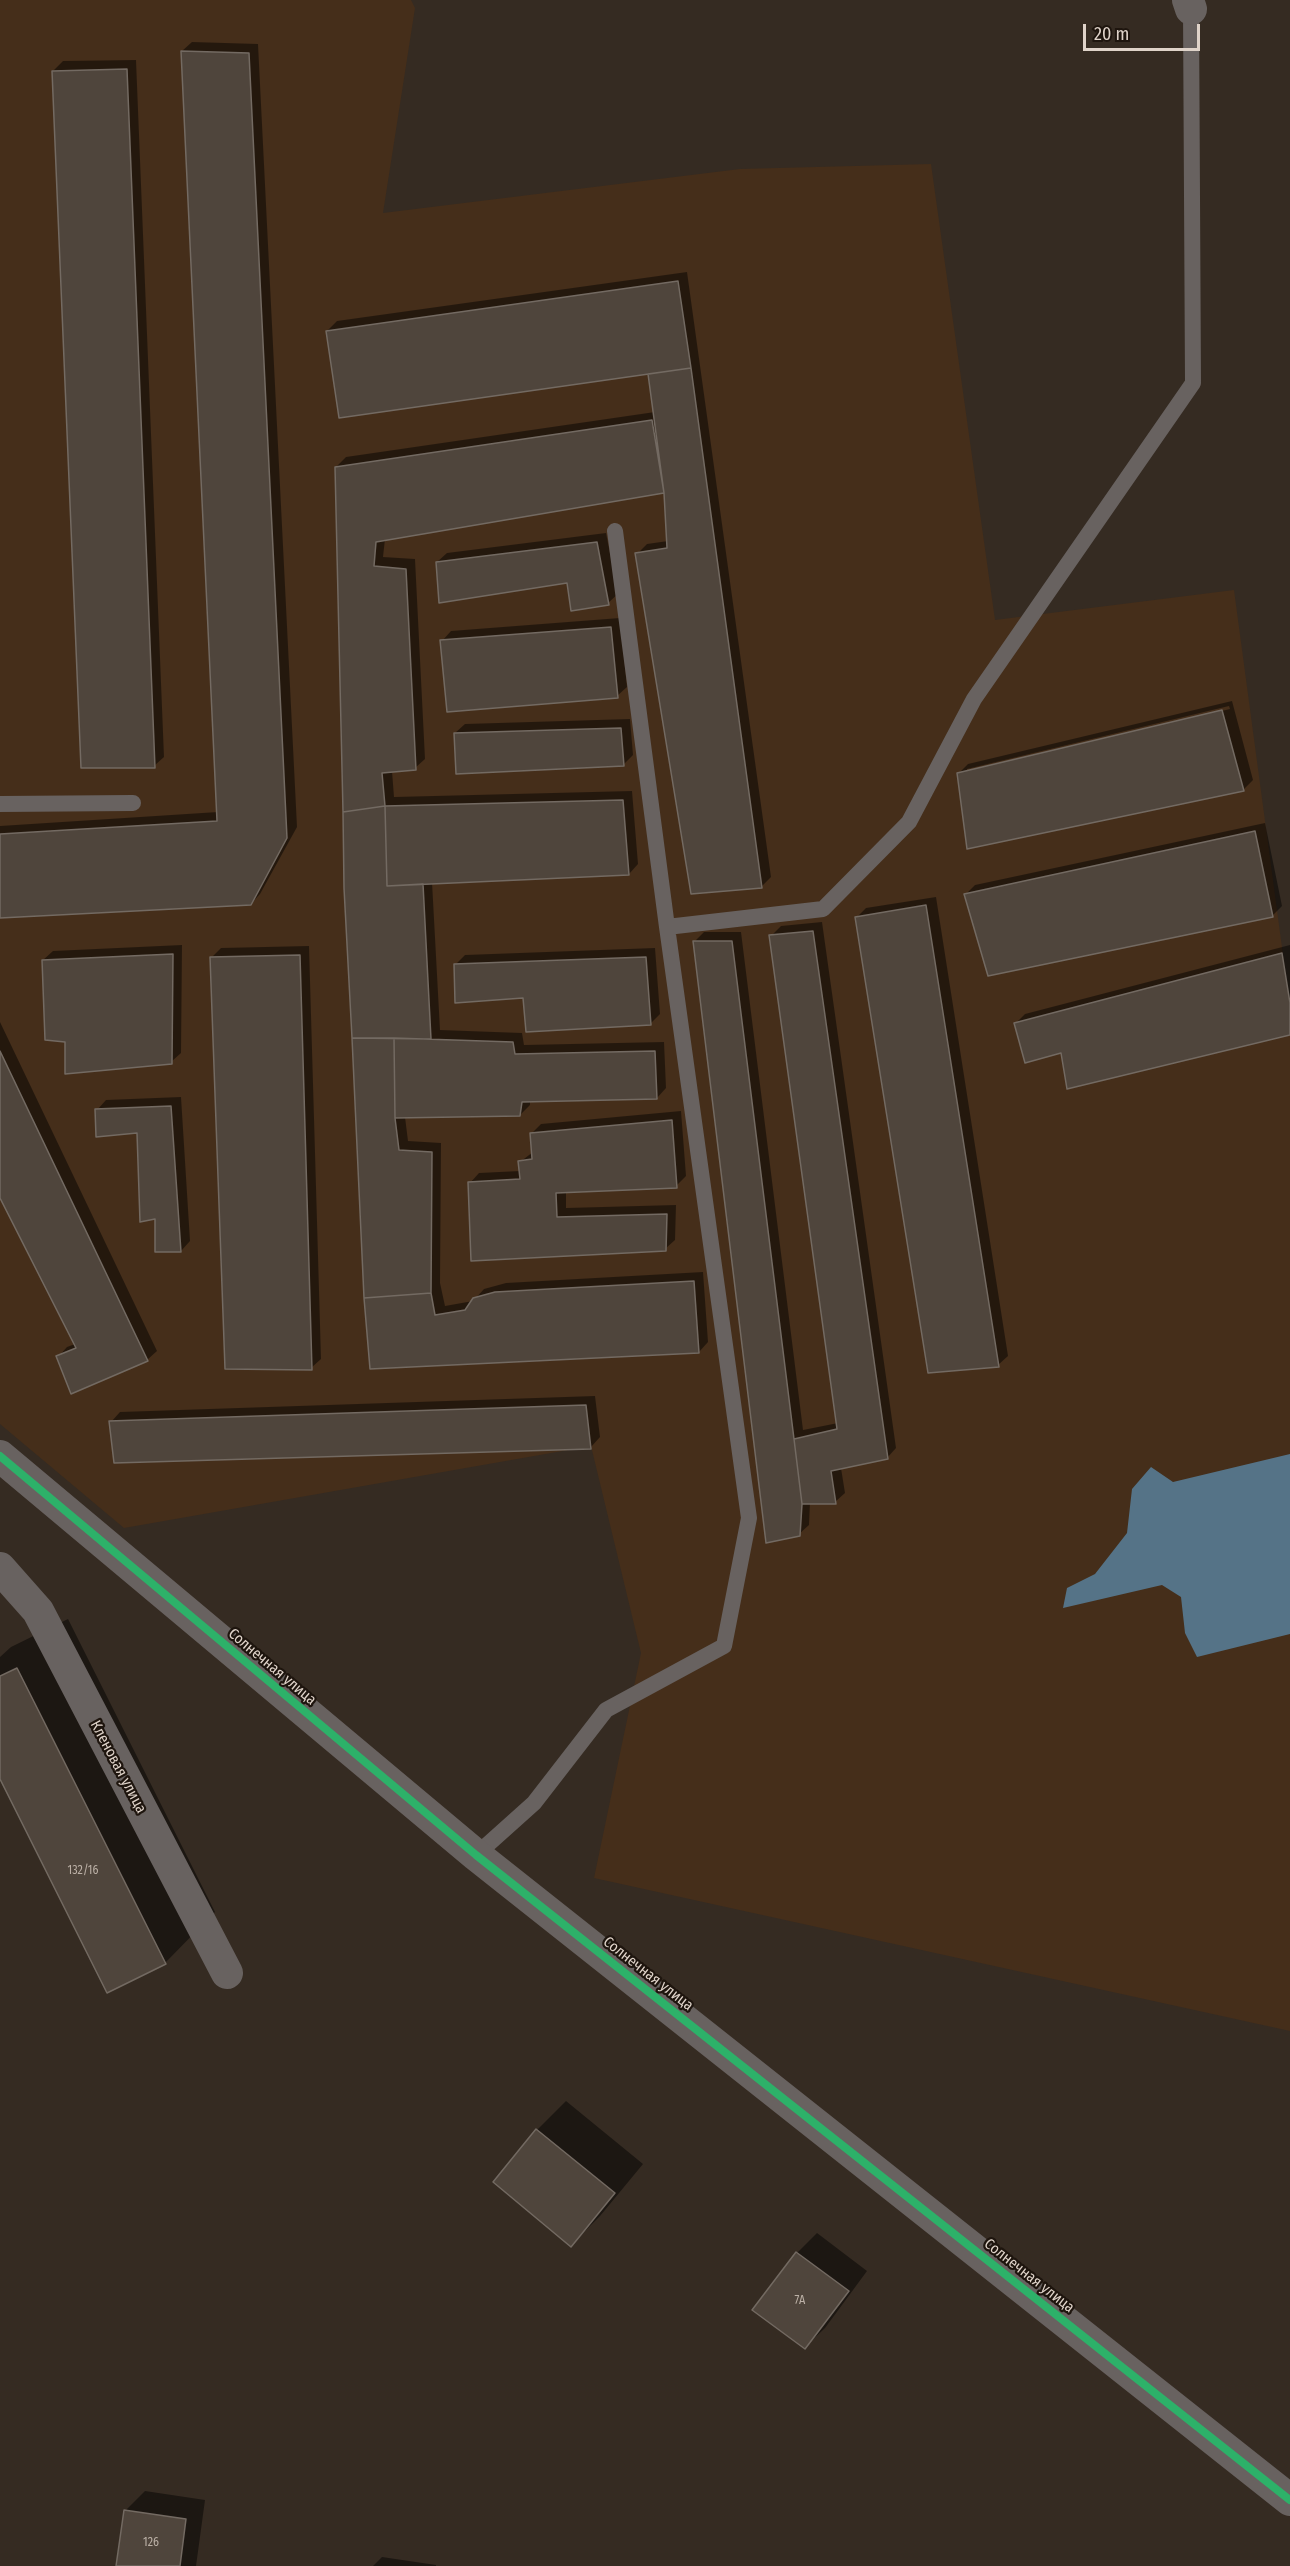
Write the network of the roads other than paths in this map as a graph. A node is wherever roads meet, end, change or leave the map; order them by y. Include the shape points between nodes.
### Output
1 (1190, 5) edge
2 (615, 531) dead end
3 (133, 803) dead end
4 (0, 804) edge
5 (667, 927) junction
6 (0, 1456) edge
7 (0, 1568) edge
8 (476, 1856) junction
9 (226, 1973) dead end
10 (1290, 2499) edge

1 - 5 lane via 1193,383 974,699 909,822 823,909
2 - 5 lane
3 - 4 lane
5 - 8 lane via 749,1518 724,1646 606,1710 534,1803
6 - 8 street, Солнечная улица
7 - 9 street, Кленовая улица via 38,1611
8 - 10 street, Солнечная улица

